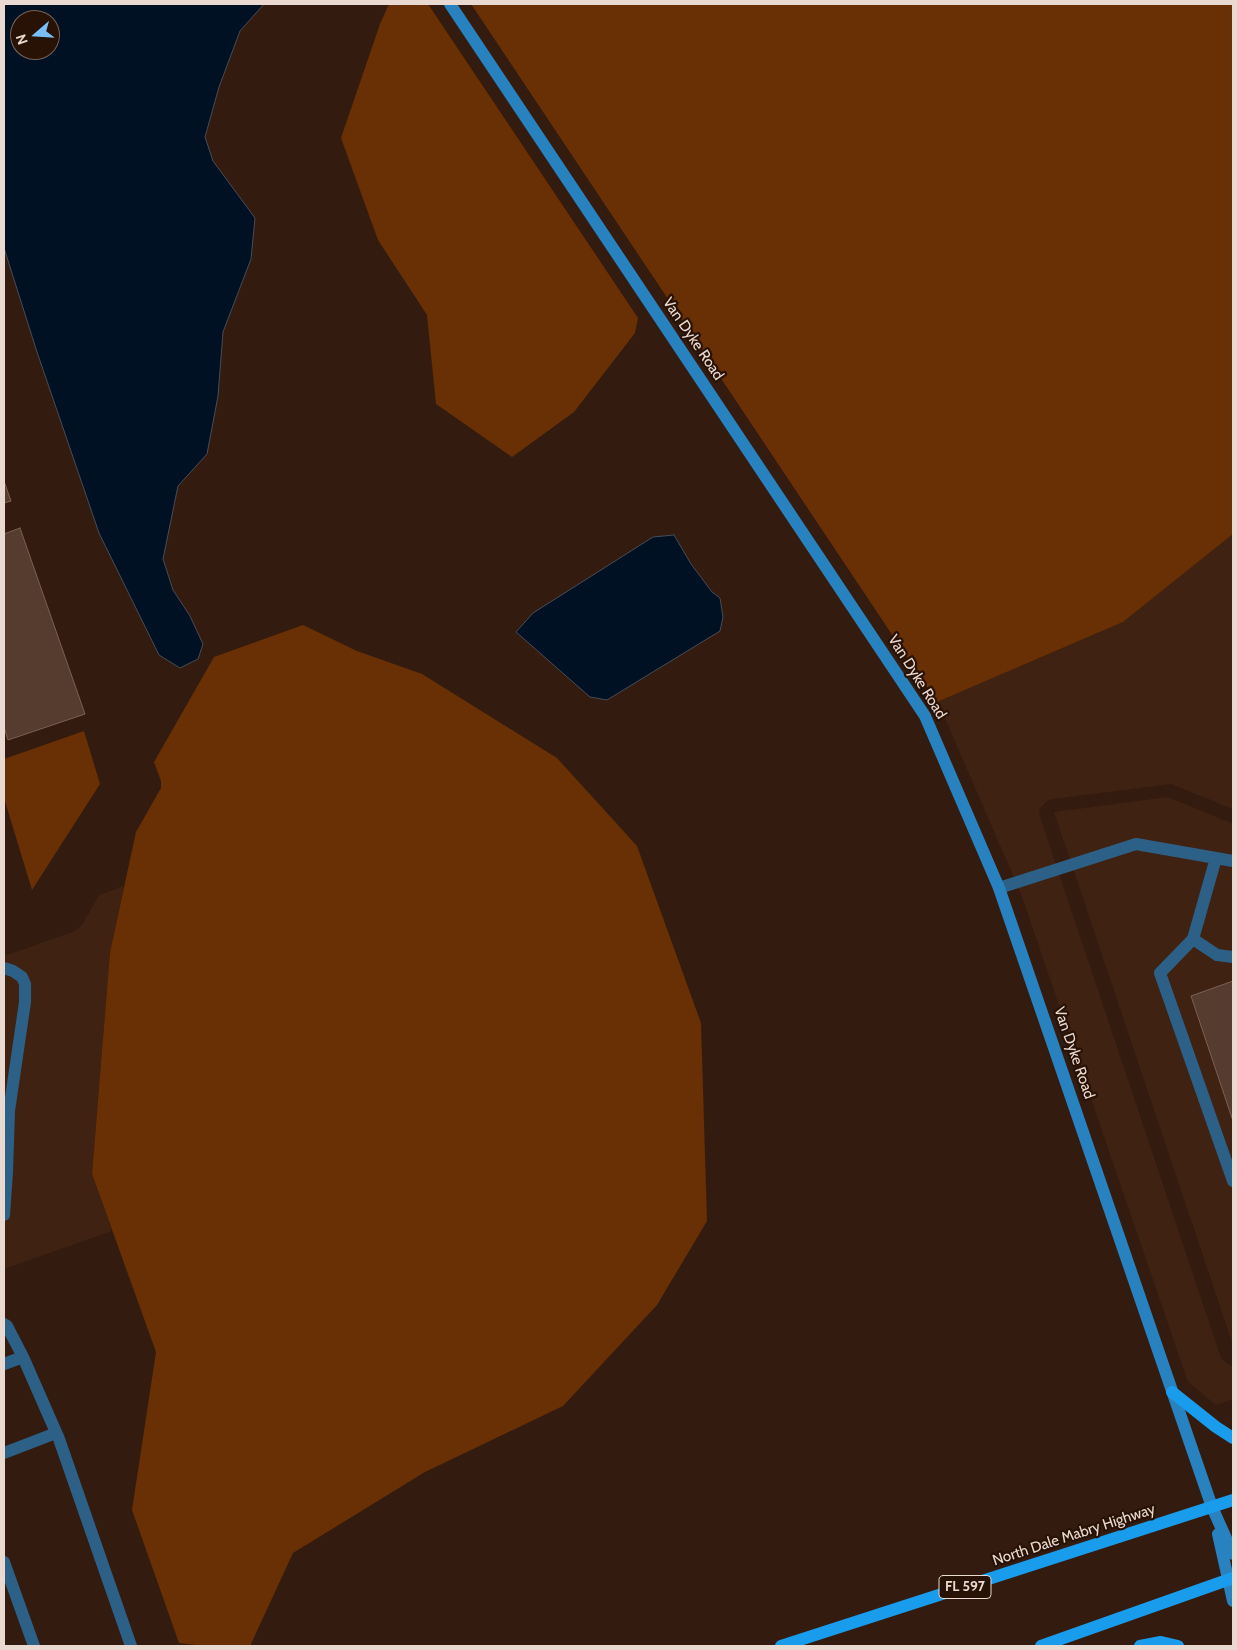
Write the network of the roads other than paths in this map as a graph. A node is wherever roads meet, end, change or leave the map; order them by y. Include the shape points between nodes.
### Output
1 (450, 4) edge
2 (1216, 858) junction
3 (1233, 861) edge
4 (999, 888) junction
5 (1193, 939) junction
6 (1233, 957) edge
7 (4, 968) edge
8 (1233, 1181) edge
9 (4, 1200) edge
10 (4, 1215) edge
11 (4, 1324) edge
12 (23, 1357) junction
13 (4, 1364) edge
14 (1172, 1392) junction
15 (56, 1433) junction
16 (1233, 1438) edge
17 (4, 1453) edge
18 (1233, 1500) edge
19 (1212, 1507) junction
20 (1233, 1554) edge
21 (4, 1562) edge
22 (1231, 1579) edge
23 (1233, 1601) edge
24 (798, 1643) edge
25 (34, 1646) edge
26 (131, 1646) edge
27 (781, 1646) edge
28 (1041, 1646) edge
29 (1140, 1646) edge
30 (1178, 1646) edge

1 - 4 street, Van Dyke Road via 925,716
2 - 3 lane
2 - 4 lane via 1136,844
2 - 5 lane
4 - 14 street, Van Dyke Road
5 - 6 lane via 1217,955
5 - 8 lane via 1160,973
7 - 9 lane via 13,970 22,978 25,1002 9,1111
9 - 10 lane
11 - 12 lane
12 - 13 lane
12 - 15 lane
14 - 16 main road
14 - 19 street, Van Dyke Road
15 - 17 lane
15 - 26 lane
18 - 19 main road, North Dale Mabry Highway / FL 597
19 - 20 street, Van Dyke Road
19 - 22 street, Van Dyke Road
19 - 24 main road, North Dale Mabry Highway / FL 597
21 - 25 lane
22 - 23 street, Van Dyke Road
22 - 28 main road
24 - 27 main road, North Dale Mabry Highway / FL 597
29 - 30 main road via 1161,1642

